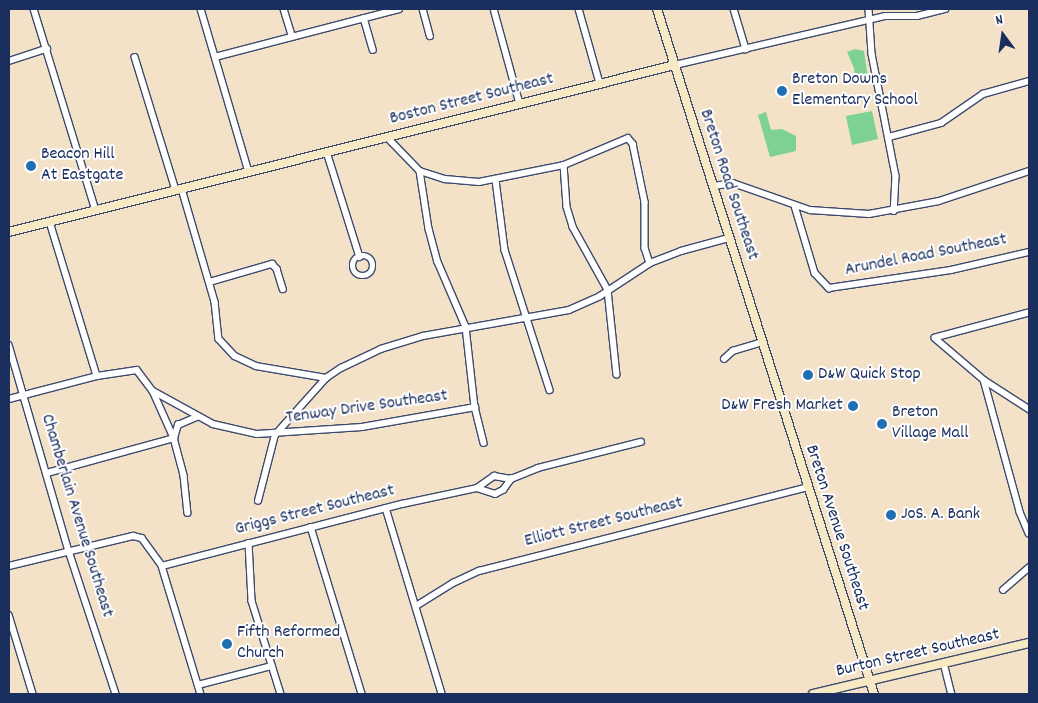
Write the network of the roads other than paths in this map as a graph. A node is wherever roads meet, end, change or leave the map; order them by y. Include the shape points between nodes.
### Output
1 (34, 9) edge
2 (201, 9) edge
3 (284, 9) edge
4 (399, 9) edge
5 (423, 9) edge
6 (494, 9) edge
7 (579, 9) edge
8 (657, 9) edge
9 (734, 9) edge
10 (869, 9) edge
11 (946, 9) edge
12 (364, 18) junction
13 (870, 19) junction
14 (292, 36) junction
15 (430, 36) dead end
16 (47, 49) junction
17 (746, 49) junction
18 (374, 50) dead end
19 (135, 57) dead end
20 (215, 57) junction
21 (9, 61) edge
22 (674, 65) junction
23 (1029, 82) edge
24 (600, 83) junction
25 (520, 104) junction
26 (387, 137) junction
27 (889, 137) junction
28 (327, 152) junction
29 (564, 165) junction
30 (420, 170) junction
31 (1029, 171) edge
32 (249, 172) junction
33 (496, 180) junction
34 (714, 186) junction
35 (179, 189) junction
36 (795, 206) junction
37 (96, 210) junction
38 (894, 211) junction
39 (50, 222) junction
40 (9, 232) edge
41 (729, 238) junction
42 (1029, 252) edge
43 (360, 257) dead end
44 (650, 263) junction
45 (210, 282) junction
46 (283, 289) dead end
47 (608, 290) junction
48 (1029, 313) edge
49 (528, 319) junction
50 (466, 327) junction
51 (763, 342) junction
52 (9, 345) edge
53 (724, 359) dead end
54 (771, 371) joint
55 (617, 375) dead end
56 (97, 376) junction
57 (326, 378) junction
58 (984, 380) junction
59 (550, 390) dead end
60 (153, 391) junction
61 (23, 395) junction
62 (9, 399) edge
63 (475, 407) junction
64 (1029, 409) edge
65 (197, 417) junction
66 (275, 435) junction
67 (174, 438) junction
68 (641, 442) dead end
69 (484, 443) dead end
70 (46, 473) junction
71 (511, 479) junction
72 (808, 487) junction
73 (477, 488) junction
74 (258, 501) dead end
75 (386, 508) junction
76 (188, 514) dead end
77 (311, 527) junction
78 (1029, 533) edge
79 (249, 543) junction
80 (69, 551) junction
81 (9, 566) edge
82 (162, 566) junction
83 (1029, 567) edge
84 (1003, 590) dead end
85 (416, 606) junction
86 (9, 615) edge
87 (1029, 643) edge
88 (944, 663) junction
89 (272, 666) junction
90 (869, 680) junction
91 (198, 686) junction
92 (33, 694) edge
93 (116, 694) edge
94 (201, 694) edge
95 (281, 694) edge
96 (362, 694) edge
97 (442, 694) edge
98 (813, 694) edge
99 (874, 694) edge
100 (952, 694) edge

1 - 16 street
2 - 20 street
3 - 14 street
4 - 12 street
5 - 15 street
6 - 25 street
7 - 24 street
8 - 22 main road, Breton Road Southeast
9 - 17 street
10 - 13 street
11 - 13 street, Boston Street Southeast via 916,16
12 - 14 street
12 - 18 street
13 - 17 street, Boston Street Southeast
13 - 27 street via 872,54
14 - 20 street
16 - 21 street
16 - 37 street
17 - 22 street, Boston Street Southeast
19 - 35 street
20 - 32 street
22 - 24 main road, Boston Street Southeast
22 - 34 main road, Breton Road Southeast
23 - 27 street via 983,94 941,124
24 - 25 main road, Boston Street Southeast
25 - 26 main road, Boston Street Southeast
26 - 28 main road, Boston Street Southeast
26 - 30 street
27 - 38 street via 896,176
28 - 32 main road, Boston Street Southeast
28 - 43 street
29 - 33 street
29 - 44 street via 628,138 646,202 644,248
29 - 47 street via 567,206 573,227
30 - 33 street via 445,180
30 - 50 street via 438,262
31 - 38 street via 962,194
32 - 35 main road, Boston Street Southeast
33 - 49 street via 505,250
34 - 36 street via 732,182
34 - 41 main road, Breton Road Southeast
35 - 37 main road, Boston Street Southeast
35 - 45 street
36 - 38 street via 850,215
36 - 42 street, Arundel Road Southeast via 815,273 818,280 829,288 950,270
37 - 39 main road, Boston Street Southeast
39 - 40 main road, Boston Street Southeast
39 - 56 street
41 - 44 street
41 - 51 main road, Breton Road Southeast
44 - 47 street
45 - 46 street via 272,264 277,269
45 - 57 street via 219,339 235,356 276,372
47 - 49 street via 577,308
47 - 55 street
48 - 58 street via 935,338
49 - 50 street
49 - 59 street
50 - 57 street via 381,349
50 - 63 street
51 - 53 street via 733,351
51 - 54 main road, Breton Road Southeast
52 - 61 street, Chamberlain Avenue Southeast
54 - 72 main road, Breton Avenue Southeast
56 - 60 street via 133,368 140,372
56 - 61 street
57 - 66 street
58 - 64 street
58 - 78 street via 1020,512
60 - 65 street, Tenway Drive Southeast
60 - 67 street
61 - 62 street
61 - 70 street, Chamberlain Avenue Southeast
63 - 66 street, Tenway Drive Southeast via 362,427
63 - 69 street
65 - 66 street, Tenway Drive Southeast via 240,432
65 - 67 street via 178,425
66 - 74 street
67 - 70 street
67 - 76 street via 184,476
68 - 71 street, Griggs Street Southeast via 538,468
70 - 80 street, Chamberlain Avenue Southeast
71 - 73 street, Griggs Street Southeast via 494,476
71 - 73 street, Griggs Street Southeast via 500,492 488,493
72 - 85 street, Elliott Street Southeast via 479,571 453,582
72 - 90 main road, Breton Avenue Southeast
73 - 75 street, Griggs Street Southeast
75 - 77 street, Griggs Street Southeast
75 - 85 street
77 - 79 street, Griggs Street Southeast
77 - 96 street
79 - 82 street, Griggs Street Southeast
79 - 89 street via 252,601
80 - 81 street
80 - 82 street via 139,536
80 - 93 street, Chamberlain Avenue Southeast
82 - 91 street
83 - 84 street
85 - 97 street
86 - 92 street
87 - 88 main road, Burton Street Southeast
88 - 90 main road, Burton Street Southeast
88 - 100 street
89 - 91 street
89 - 95 street
90 - 98 main road, Burton Street Southeast
90 - 99 main road, Breton Avenue Southeast
91 - 94 street

